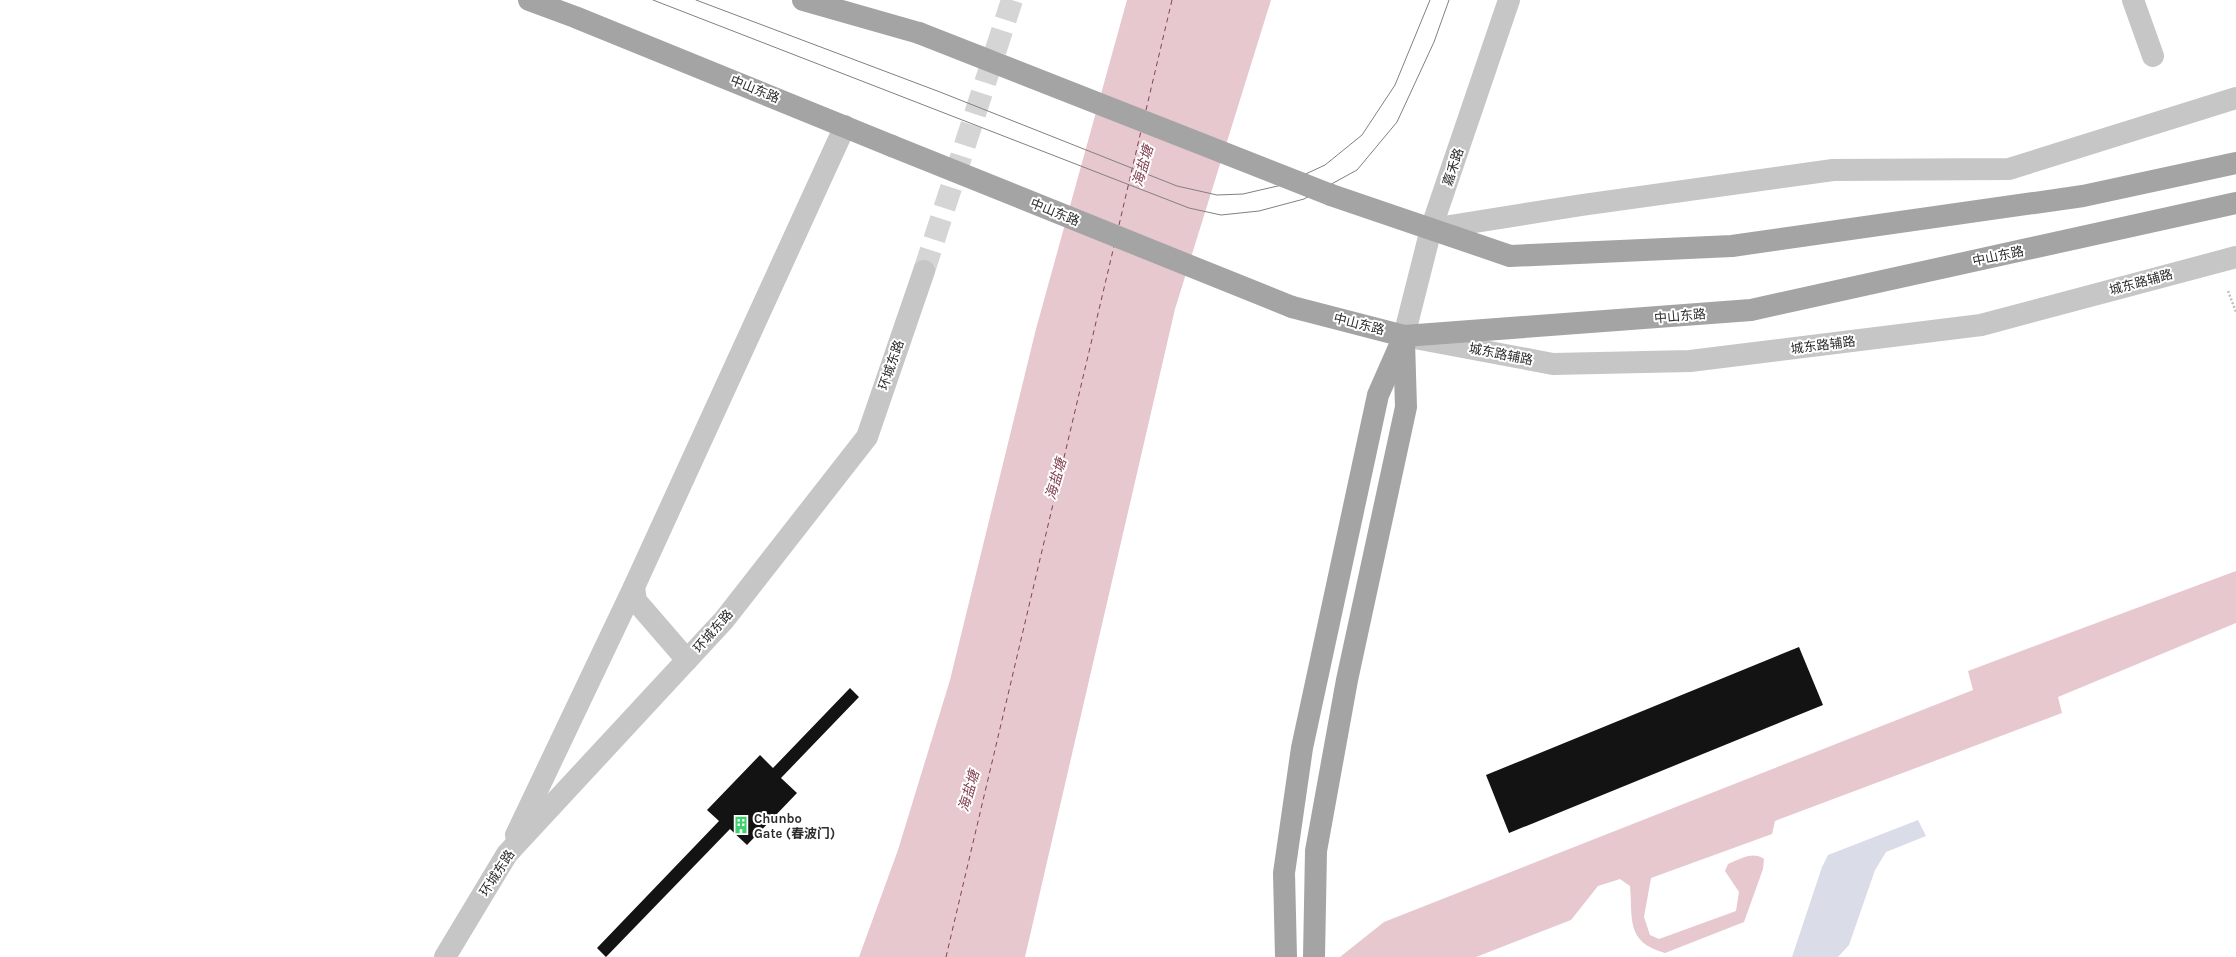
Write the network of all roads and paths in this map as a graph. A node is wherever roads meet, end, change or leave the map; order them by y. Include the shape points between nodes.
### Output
1 (529, 0) edge
2 (1509, 0) edge
3 (2133, 0) edge
4 (814, 2) edge
5 (2153, 56) dead end
6 (2236, 98) edge
7 (845, 126) junction
8 (2236, 163) edge
9 (2236, 204) edge
10 (1431, 229) junction
11 (2236, 257) edge
12 (924, 271) tunnel mouth
13 (1404, 336) junction
14 (634, 587) junction
15 (687, 660) junction
16 (507, 854) junction
17 (445, 957) edge
18 (1286, 957) edge
19 (1314, 957) edge

1 - 7 main road, 中山东路
2 - 10 street, 嘉禾路
3 - 5 street
4 - 10 main road, bridge via 919,33 1332,195
6 - 10 street via 2009,169 1833,170
7 - 13 main road, 中山东路, bridge via 1292,307
7 - 14 street
8 - 10 main road via 2083,196 1732,246 1510,256
9 - 13 main road, 中山东路 via 1751,310
10 - 13 street, 嘉禾路
11 - 13 street, 城东路辅路 via 1981,325 1690,361 1553,364
12 - 15 street, 环城东路 via 867,436 724,620
13 - 18 main road via 1378,395 1302,748 1284,873
13 - 19 main road via 1406,407 1347,680 1316,851
14 - 15 street via 636,601
14 - 16 street
15 - 16 street, 环城东路
16 - 17 street, 环城东路

